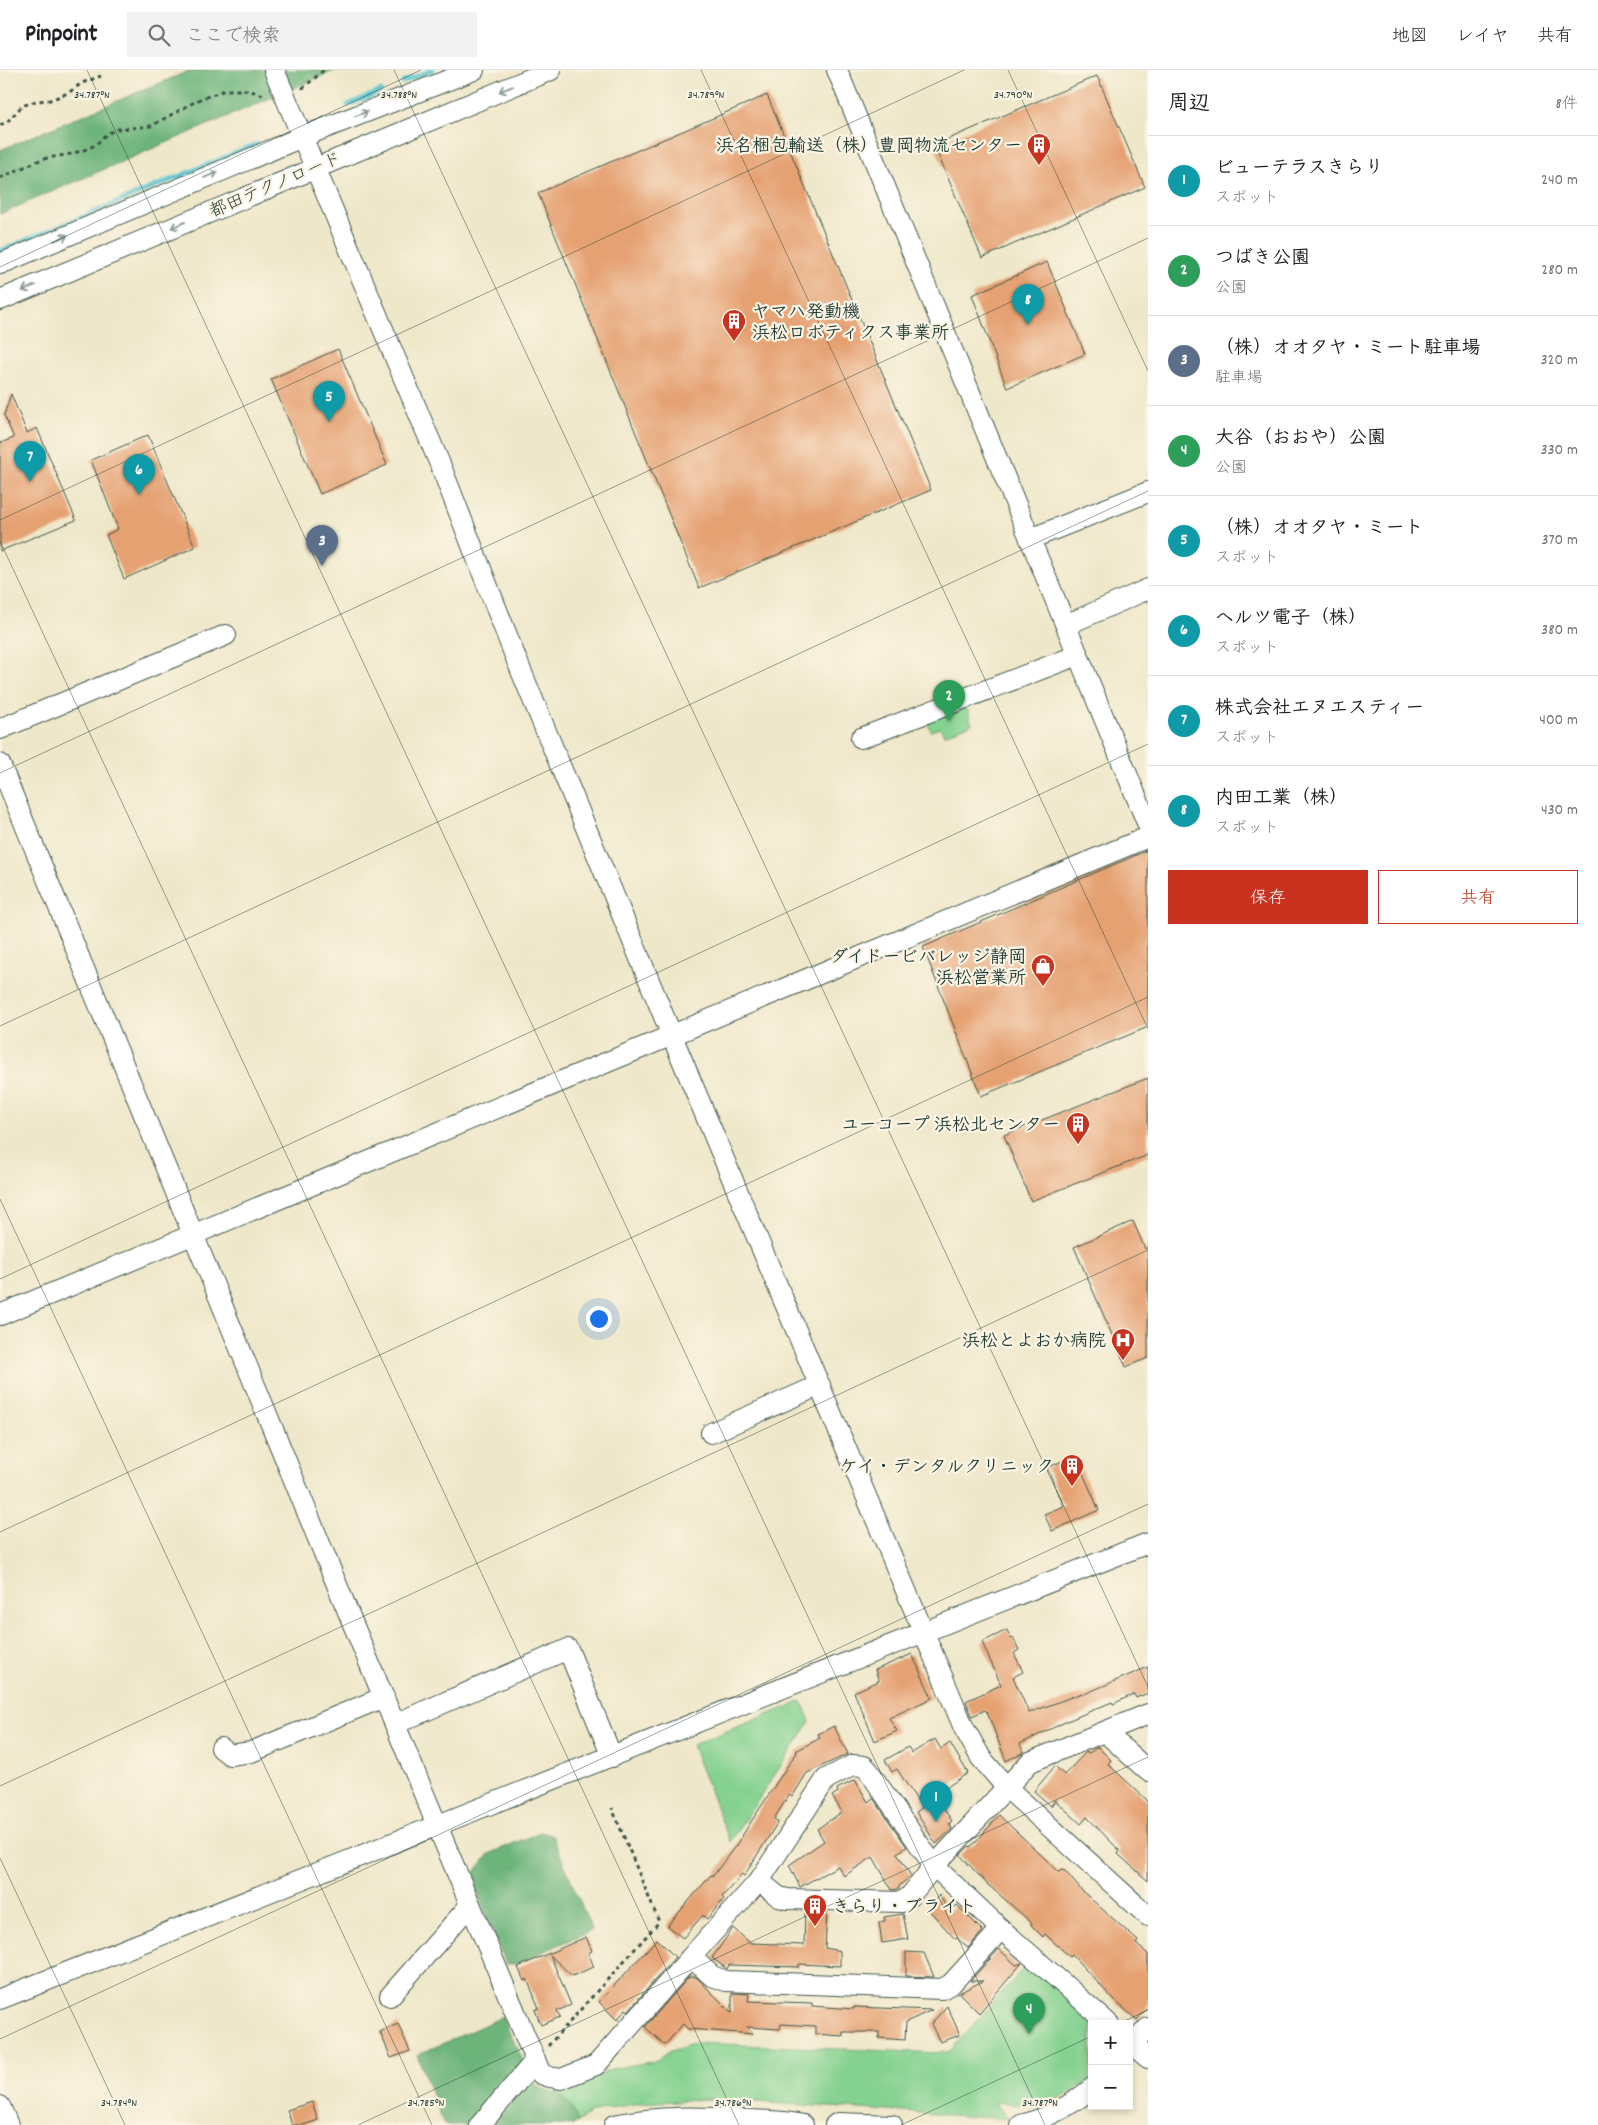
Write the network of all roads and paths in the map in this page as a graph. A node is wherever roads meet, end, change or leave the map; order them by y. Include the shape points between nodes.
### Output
1 (274, 70) edge
2 (324, 70) edge
3 (474, 70) edge
4 (551, 70) edge
5 (837, 70) edge
6 (101, 76) dead end
7 (306, 96) dead end
8 (286, 98) junction
9 (0, 125) edge
10 (302, 137) junction
11 (315, 167) junction
12 (0, 178) edge
13 (0, 264) edge
14 (0, 300) edge
15 (1148, 492) edge
16 (1030, 539) junction
17 (1148, 589) edge
18 (1066, 625) junction
19 (226, 635) dead end
20 (1078, 655) junction
21 (0, 729) edge
22 (861, 738) dead end
23 (0, 764) edge
24 (1148, 825) edge
25 (1148, 837) edge
26 (672, 1036) junction
27 (194, 1234) junction
28 (0, 1315) edge
29 (820, 1385) junction
30 (711, 1433) dead end
31 (1148, 1543) edge
32 (924, 1632) junction
33 (384, 1697) junction
34 (1148, 1714) edge
35 (395, 1724) junction
36 (1105, 1732) junction
37 (221, 1748) dead end
38 (612, 1757) junction
39 (1148, 1771) edge
40 (1007, 1788) junction
41 (612, 1808) dead end
42 (437, 1827) junction
43 (934, 1866) junction
44 (759, 1881) junction
45 (470, 1906) junction
46 (1148, 1916) edge
47 (1001, 1929) junction
48 (691, 1957) junction
49 (390, 1996) dead end
50 (0, 1999) edge
51 (1104, 2020) edge
52 (1148, 2028) edge
53 (1133, 2042) edge
54 (1133, 2047) edge
55 (1148, 2058) edge
56 (535, 2061) junction
57 (1088, 2091) edge
58 (0, 2106) edge
59 (770, 2123) edge
60 (8, 2125) edge
61 (480, 2125) edge
62 (614, 2125) edge
63 (803, 2125) edge
64 (835, 2125) edge
65 (892, 2125) edge
66 (1021, 2125) edge

1 - 8 street
2 - 7 path via 303,88
10 -> 3 street, 都田テクノロード
4 -> 11 street, 都田テクノロード
5 - 16 street
6 - 9 path via 50,100 22,106
8 - 10 street
8 - 12 path via 278,100 240,89 225,90 198,100 150,126 119,129 106,134 87,149 42,159
10 - 11 street
13 -> 10 street, 都田テクノロード
11 -> 14 street, 都田テクノロード
11 - 26 street via 442,469 517,661
15 - 16 street
16 - 18 street
17 - 18 street
18 - 20 street
19 - 21 street
20 - 22 street
20 - 24 street
23 - 27 street
25 - 26 street
26 - 27 street
26 - 29 street
27 - 28 street
27 - 33 street
29 - 30 street
29 - 32 street
31 - 32 street
32 - 38 street
32 - 40 street via 964,1728 981,1758
33 - 35 street
33 - 37 street via 251,1752 230,1755
34 - 36 street
35 - 38 street via 568,1649
35 - 42 street
36 - 39 street
36 - 40 street via 1032,1761
38 - 42 street
40 - 43 street
40 - 46 street
41 - 56 path via 659,1922
42 - 45 street
42 - 50 street
43 - 44 street via 910,1896 898,1903 782,1898
43 - 44 street via 868,1770 853,1765 824,1781
43 - 47 street
44 - 48 street
45 - 49 street
45 - 56 street
47 - 48 street via 951,1984 942,1989 726,1981 712,1976
47 - 51 street
48 - 56 street via 593,2067 557,2079 541,2074
52 - 53 street
54 - 55 street
56 - 61 street
57 - 66 street via 1073,2103
58 - 60 street
59 - 62 street via 677,2117
59 - 63 street
64 - 65 street

